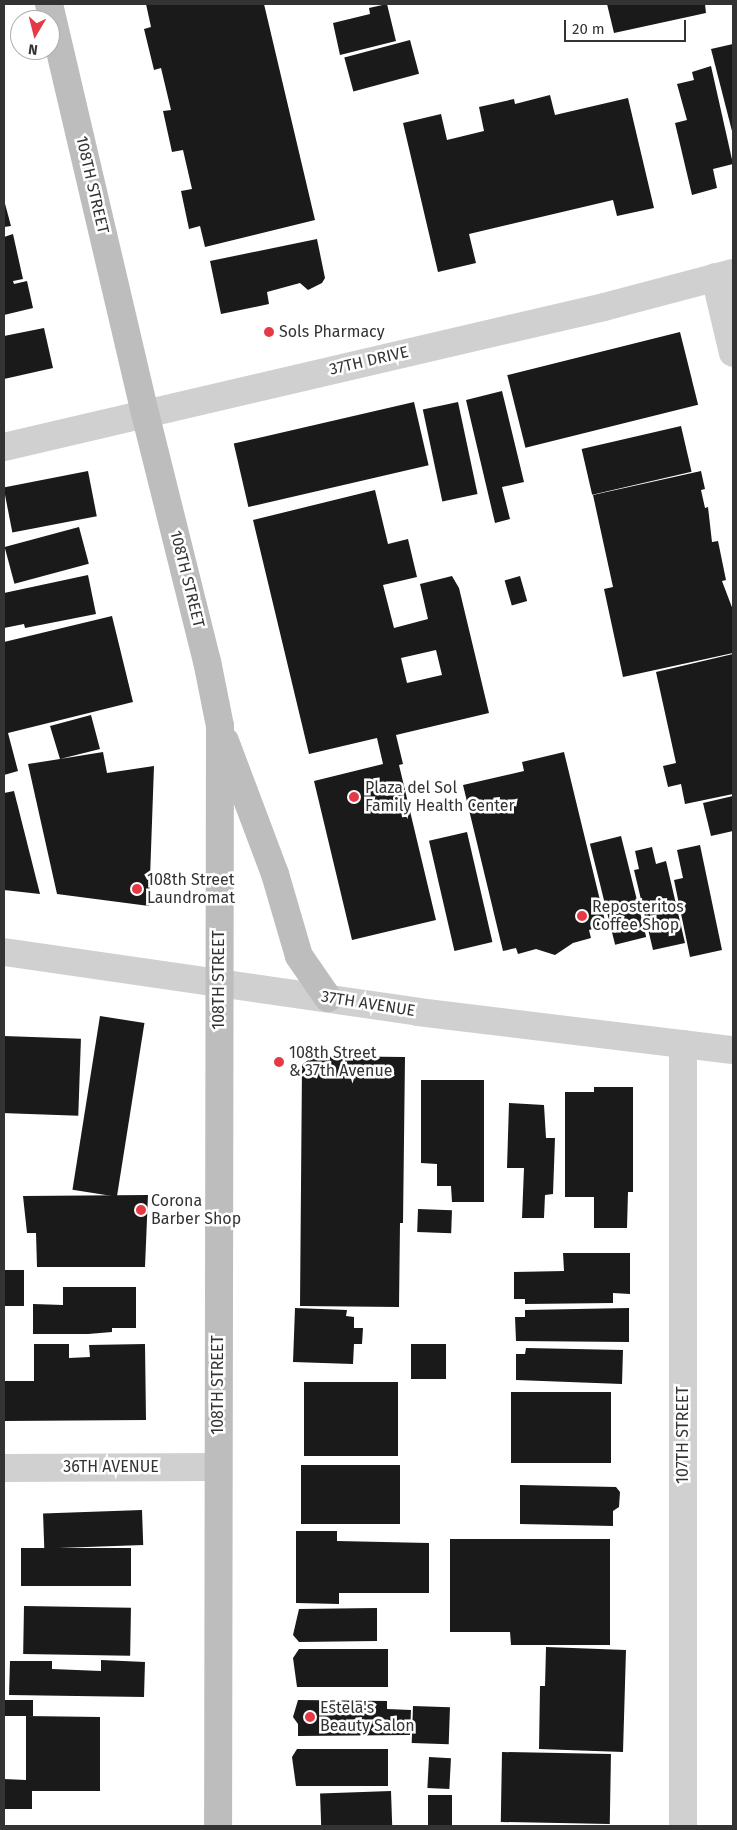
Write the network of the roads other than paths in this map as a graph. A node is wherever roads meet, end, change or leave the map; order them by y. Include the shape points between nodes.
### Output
1 (49, 4) edge
2 (724, 275) edge
3 (733, 353) edge
4 (145, 413) junction
5 (4, 447) edge
6 (220, 726) junction
7 (4, 952) edge
8 (219, 982) junction
9 (328, 998) junction
10 (682, 1044) junction
11 (733, 1050) edge
12 (218, 1467) junction
13 (4, 1468) edge
14 (218, 1826) edge
15 (683, 1826) edge

1 - 4 main road, 108TH STREET
2 - 3 street
2 - 4 street, 37TH DRIVE via 604,307
4 - 5 street, 37TH DRIVE
4 - 6 main road, 108TH STREET via 208,661
6 - 8 main road, 108TH STREET
6 - 9 main road via 274,874 299,956
7 - 8 street, 37TH AVENUE
8 - 9 street, 37TH AVENUE
8 - 12 main road, 108TH STREET
9 - 10 street, 37TH AVENUE
10 - 11 street, 37TH AVENUE
10 - 15 street, 107TH STREET
12 - 13 street, 36TH AVENUE
12 - 14 main road, 108TH STREET

